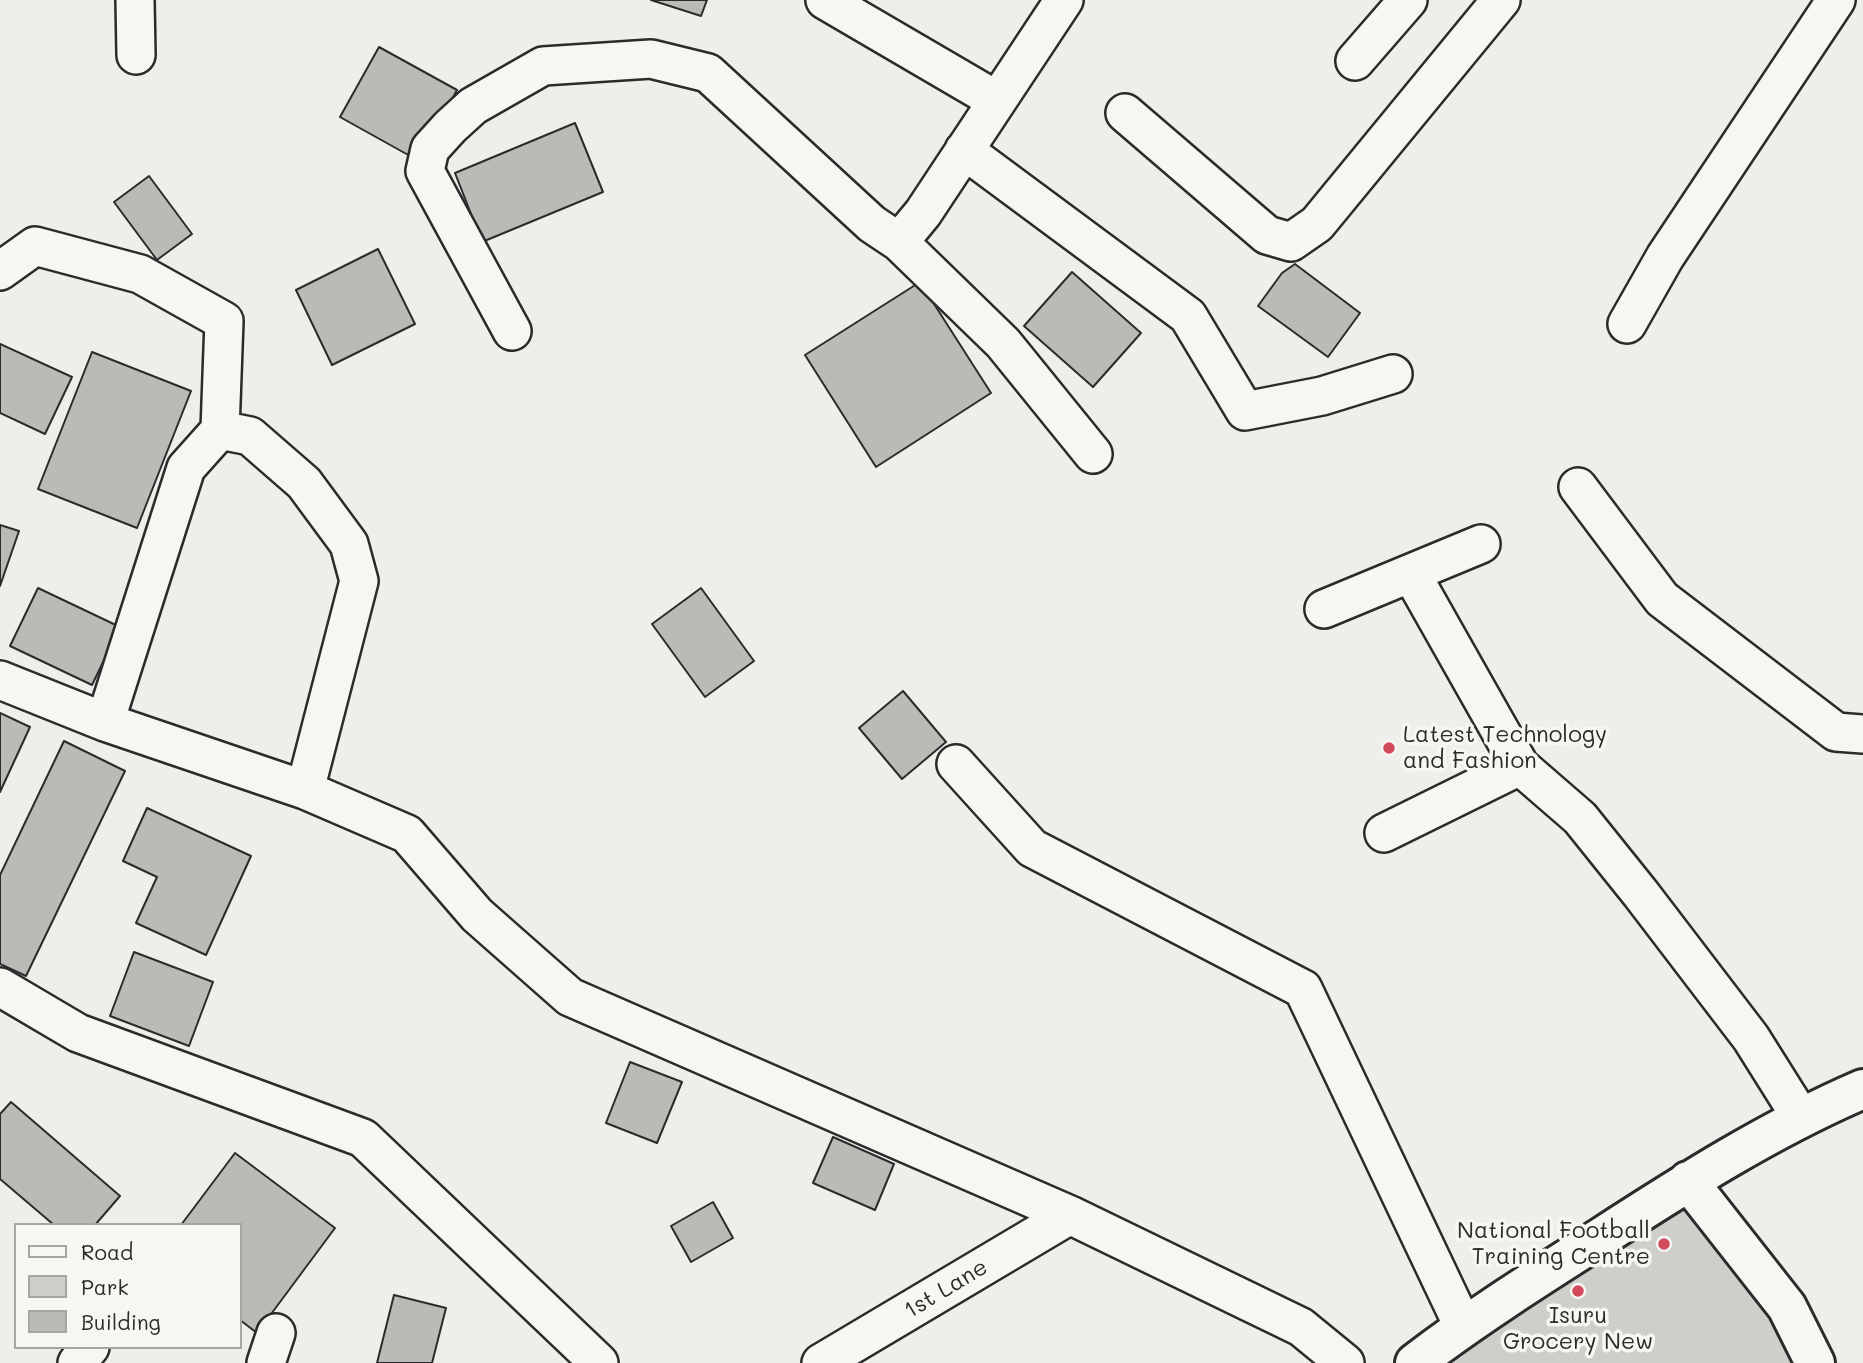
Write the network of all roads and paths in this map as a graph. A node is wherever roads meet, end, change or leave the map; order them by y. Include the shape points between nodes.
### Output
1 (135, 0) edge
2 (825, 0) edge
3 (1064, 0) edge
4 (1408, 0) edge
5 (1501, 0) edge
6 (1836, 0) edge
7 (136, 55) dead end
8 (1355, 61) dead end
9 (996, 100) junction
10 (1125, 113) dead end
11 (964, 150) junction
12 (900, 242) junction
13 (0, 271) edge
14 (1627, 324) dead end
15 (512, 331) dead end
16 (1393, 374) dead end
17 (220, 430) junction
18 (1093, 454) dead end
19 (1577, 487) dead end
20 (1481, 544) dead end
21 (1412, 575) junction
22 (1324, 608) dead end
23 (0, 680) edge
24 (105, 722) junction
25 (1863, 734) edge
26 (956, 764) dead end
27 (1520, 766) junction
28 (305, 790) junction
29 (1384, 833) dead end
30 (0, 987) edge
31 (1863, 1089) edge
32 (1800, 1116) junction
33 (1688, 1181) junction
34 (1070, 1215) junction
35 (1463, 1326) junction
36 (88, 1349) edge
37 (77, 1363) edge
38 (599, 1363) edge
39 (821, 1363) edge
40 (1345, 1363) edge
41 (1415, 1363) edge
42 (1815, 1363) edge

1 - 7 street
2 - 9 street
3 - 9 street
4 - 8 street
5 - 10 street via 1317,224 1292,242 1267,235
6 - 14 street via 1665,257
9 - 11 street
11 - 12 street
11 - 16 street via 1188,316 1245,411 1322,396
12 - 15 street via 872,224 708,73 651,59 543,66 474,106 450,127 430,149 425,171
12 - 18 street via 1003,343
13 - 17 street via 35,246 140,274 224,321
17 - 24 street via 186,468
17 - 28 street via 250,436 304,483 349,544 359,581
19 - 25 street via 1662,599 1836,732
20 - 21 street
21 - 22 street
21 - 27 street
23 - 24 street
24 - 28 street
26 - 35 street via 1032,848 1303,989
27 - 29 street
27 - 32 street via 1580,818 1632,883 1751,1038
28 - 34 street via 407,834 477,915 570,997
30 - 38 street via 78,1033 363,1138
31 - 32 street
32 - 33 street
33 - 35 street
33 - 42 street via 1787,1307
34 - 39 street, 1st Lane
34 - 40 street via 1301,1327
35 - 41 street
36 - 37 street

